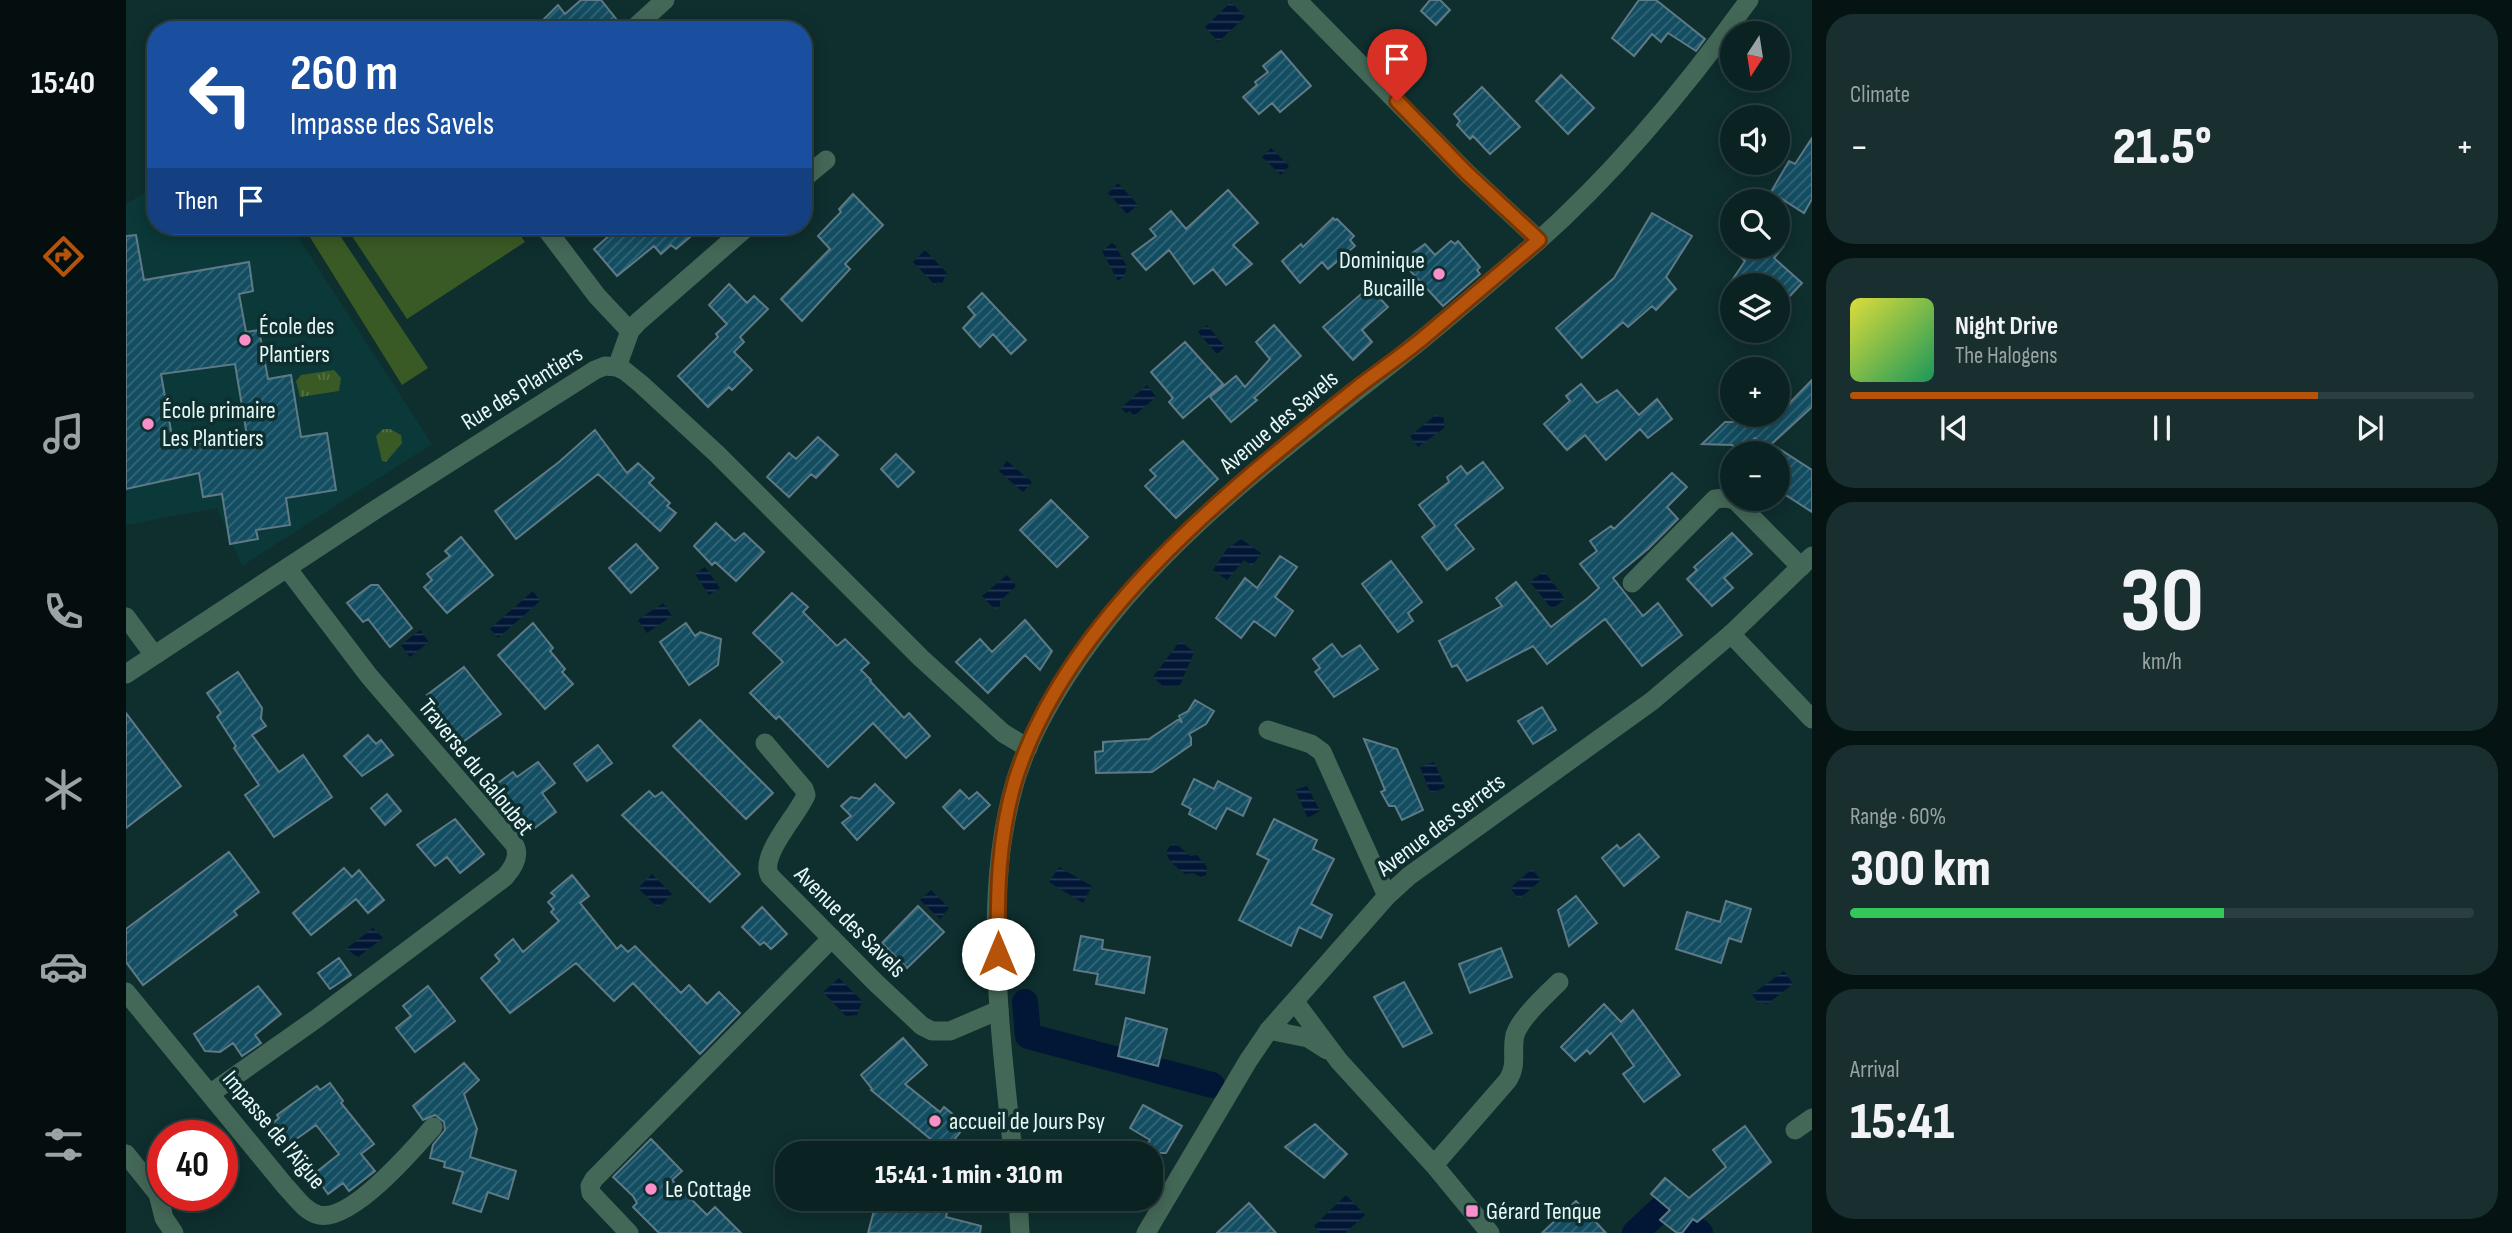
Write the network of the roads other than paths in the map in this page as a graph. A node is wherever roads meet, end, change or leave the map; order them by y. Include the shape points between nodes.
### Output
1 (665, 0) edge
2 (1297, 0) edge
3 (1749, 0) edge
4 (642, 21) edge
5 (826, 160) dead end
6 (812, 172) edge
7 (551, 235) edge
8 (737, 235) edge
9 (1539, 240) junction
10 (630, 331) junction
11 (617, 367) junction
12 (1806, 561) edge
13 (287, 568) junction
14 (1632, 583) dead end
15 (126, 617) edge
16 (1731, 635) junction
17 (154, 655) junction
18 (126, 674) edge
19 (1812, 719) edge
20 (1268, 730) dead end
21 (765, 743) dead end
22 (1028, 748) junction
23 (1387, 896) junction
24 (832, 939) junction
25 (1559, 982) dead end
26 (126, 992) edge
27 (1294, 1002) junction
28 (999, 1010) junction
29 (1269, 1030) junction
30 (1339, 1060) junction
31 (211, 1093) junction
32 (1812, 1118) edge
33 (433, 1127) dead end
34 (1795, 1130) dead end
35 (1012, 1141) edge
36 (126, 1154) edge
37 (1434, 1166) junction
38 (1019, 1211) edge
39 (174, 1233) edge
40 (629, 1233) edge
41 (1020, 1233) edge
42 (1146, 1233) edge
43 (1490, 1233) edge

1 - 4 street
2 - 9 street
3 - 9 street, Avenue des Savels via 1670,103
5 - 6 street
7 - 10 street
8 - 10 street
9 - 22 street, Avenue des Savels via 1324,415 1164,554 1091,639
10 - 11 street
11 - 13 street, Rue des Plantiers via 595,370
11 - 22 street, Rue des Plantiers via 717,454 921,658 1003,733
12 - 14 street via 1735,500 1715,499
12 - 16 street, Avenue des Serrets
13 - 17 street, Rue des Plantiers
13 - 31 street, Traverse du Galoubet via 369,676 514,844 517,856 505,877
15 - 17 street
16 - 19 street
16 - 23 street, Avenue des Serrets via 1652,701
17 - 18 street, Rue des Plantiers
20 - 23 street via 1322,752
21 - 24 street, Avenue des Savels via 806,795 767,858 767,871
22 - 28 street, Avenue des Savels via 1015,782 1000,853
23 - 27 street, Avenue des Serrets
24 - 28 street, Avenue des Savels via 914,1020 932,1031 950,1031
24 - 40 street via 594,1179 591,1193
25 - 37 street via 1518,1027 1515,1063 1508,1080
26 - 31 street, Impasse de l'Aïgue
27 - 29 street, Avenue des Serrets
27 - 30 street
28 - 35 street, Avenue des Savels
29 - 30 street via 1308,1038
29 - 42 street, Avenue des Serrets
30 - 37 street
31 - 33 street, Impasse de l'Aïgue via 286,1187 305,1208 320,1215 337,1212 376,1186
32 - 34 street
36 - 39 street via 158,1194 164,1218
37 - 43 street
38 - 41 street

